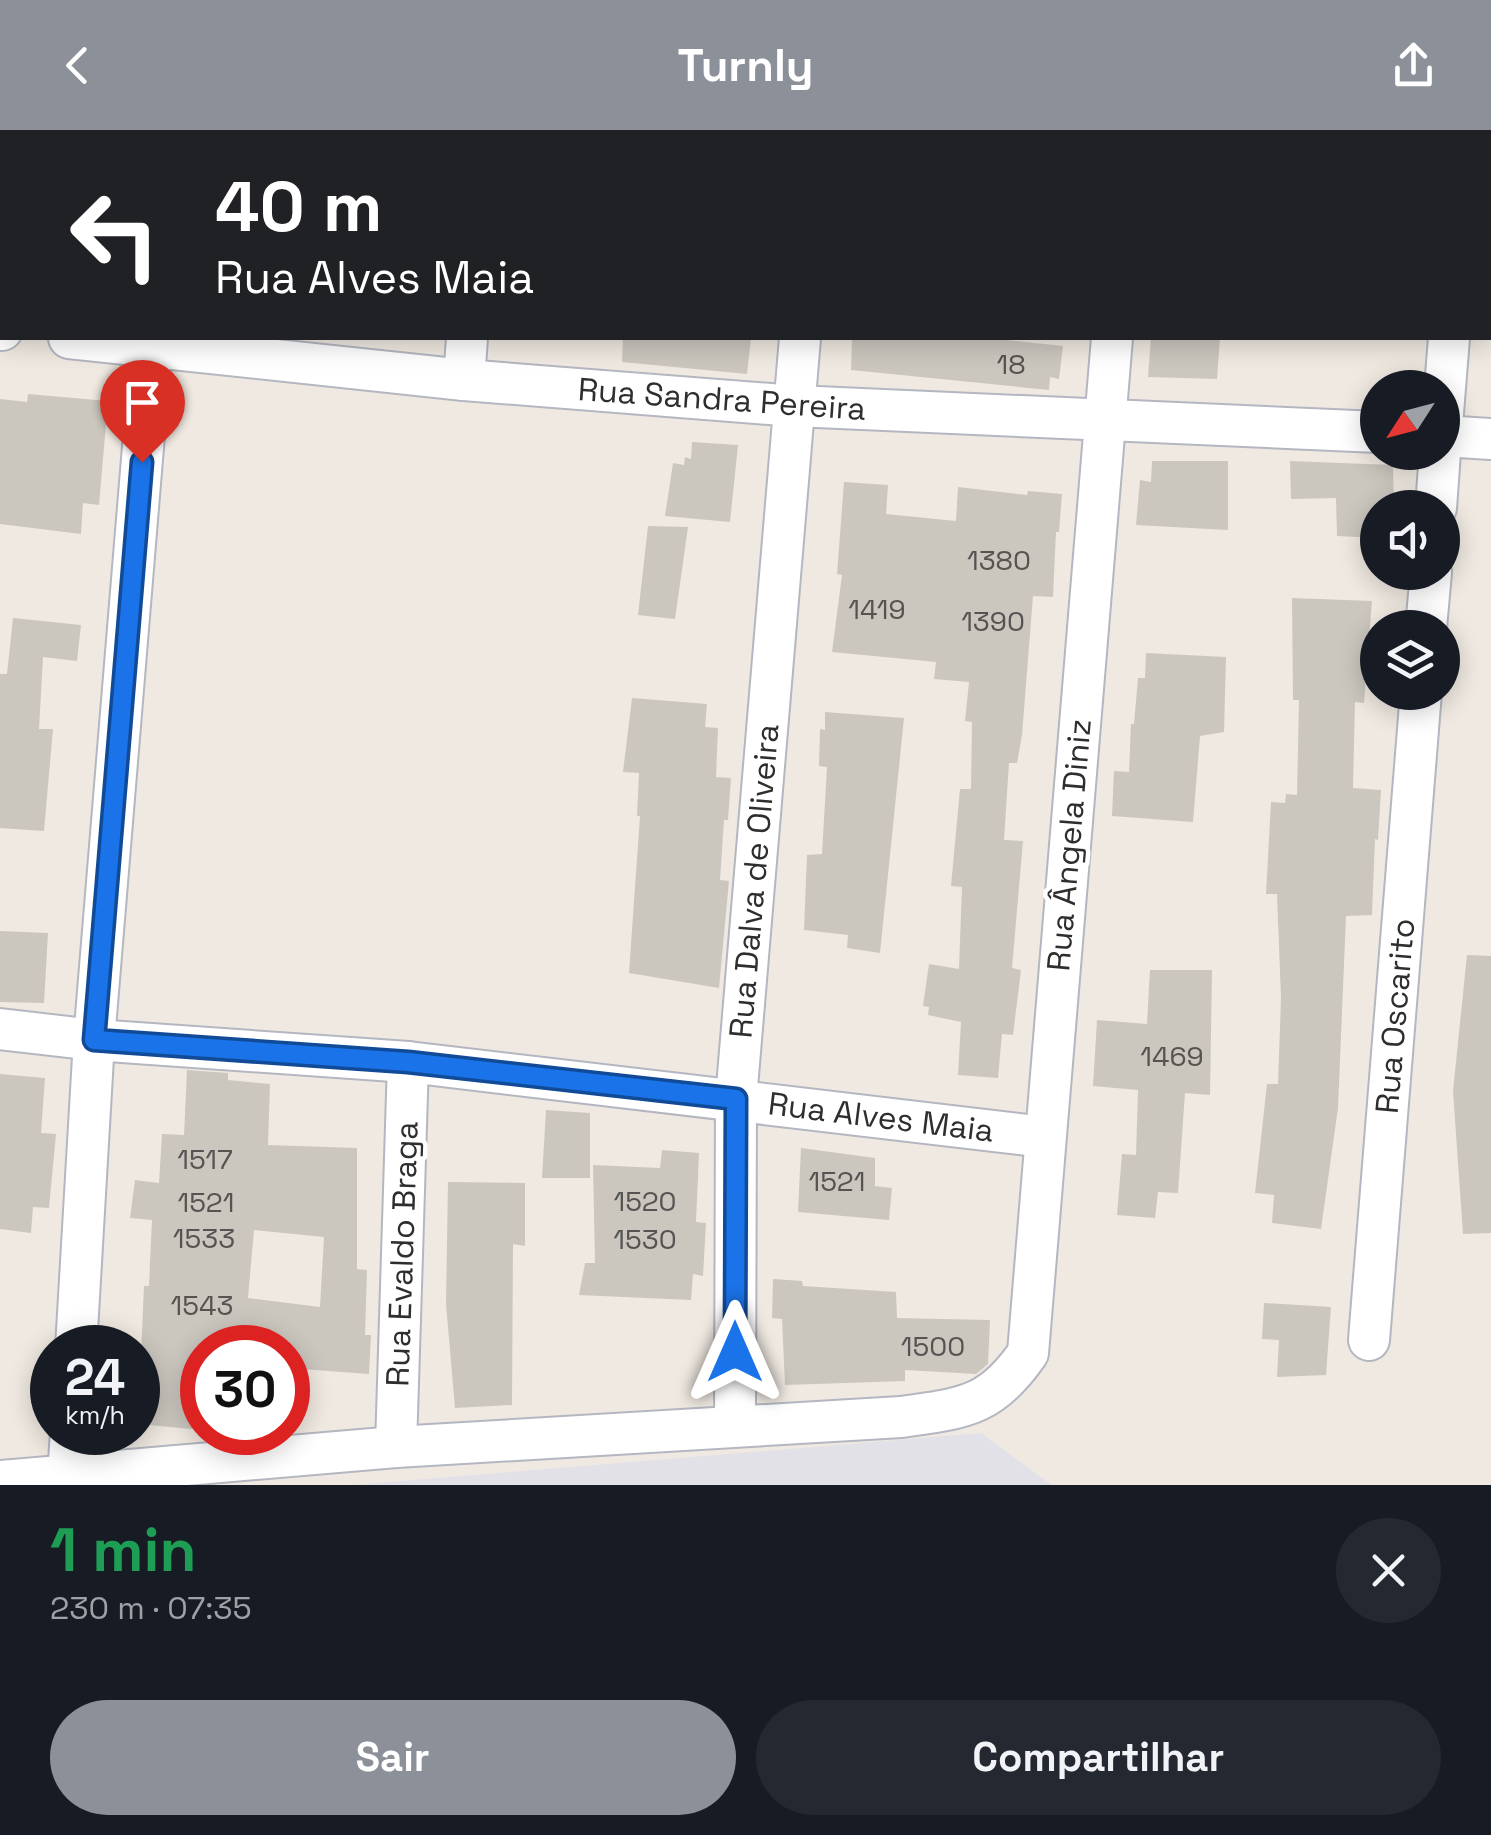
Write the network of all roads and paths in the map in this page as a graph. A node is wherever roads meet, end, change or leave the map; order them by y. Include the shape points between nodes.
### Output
1 (110, 340) edge
2 (467, 340) edge
3 (800, 340) edge
4 (1112, 340) edge
5 (1449, 340) edge
6 (152, 342) edge
7 (1446, 370) edge
8 (464, 380) junction
9 (795, 406) junction
10 (1106, 418) junction
11 (1360, 431) edge
12 (1460, 437) edge
13 (1491, 439) edge
14 (1420, 710) edge
15 (0, 1030) edge
16 (94, 1040) junction
17 (408, 1062) junction
18 (736, 1099) junction
19 (1044, 1137) junction
20 (77, 1325) edge
21 (1369, 1340) dead end
22 (735, 1425) junction
23 (396, 1447) junction
24 (69, 1455) edge
25 (68, 1476) junction
26 (0, 1481) edge

1 - 6 street, Rua Sandra Pereira
2 - 8 street
3 - 9 street, Rua Dalva de Oliveira
4 - 10 street, Rua Ângela Diniz
5 - 7 street
6 - 8 street, Rua Sandra Pereira
6 - 16 street
8 - 9 street, Rua Sandra Pereira
9 - 10 street, Rua Sandra Pereira
9 - 18 street, Rua Dalva de Oliveira
10 - 11 street, Rua Sandra Pereira
10 - 19 street, Rua Ângela Diniz
12 - 13 street
14 - 21 street, Rua Oscarito
15 - 16 street, Rua Alves Maia
16 - 17 street, Rua Alves Maia
16 - 20 street
17 - 18 street, Rua Alves Maia
17 - 23 street, Rua Evaldo Braga
18 - 19 street, Rua Alves Maia
18 - 22 street, Rua Dalva de Oliveira
19 - 22 street, Rua Ângela Diniz via 1028,1353 1009,1381 986,1399 901,1418
22 - 23 street
23 - 25 street
24 - 25 street
25 - 26 street

